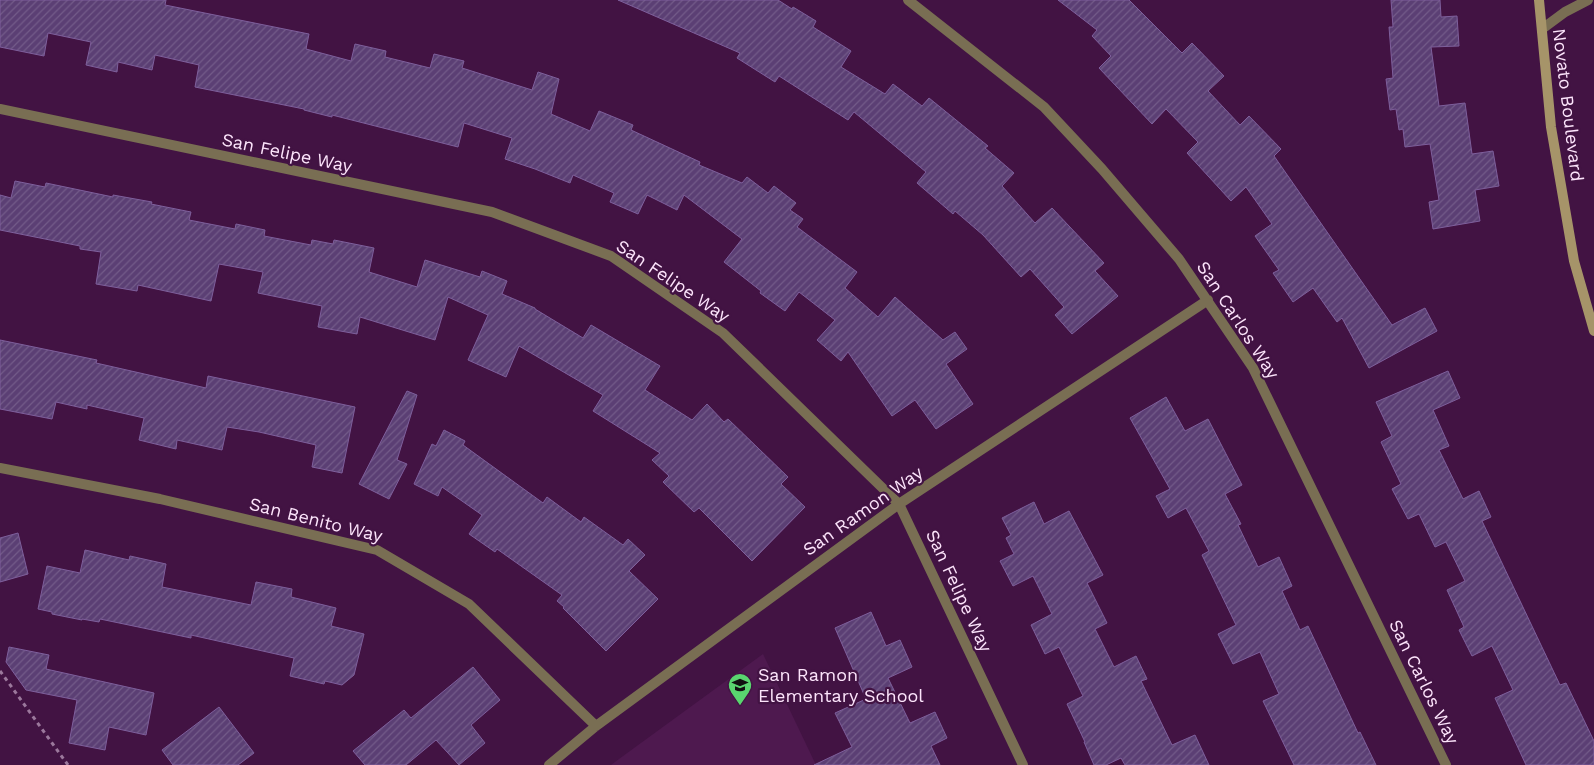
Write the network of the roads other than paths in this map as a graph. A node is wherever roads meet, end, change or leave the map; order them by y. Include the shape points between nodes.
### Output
1 (908, 0) edge
2 (1539, 0) edge
3 (1588, 0) edge
4 (1542, 29) junction
5 (0, 109) edge
6 (1208, 300) junction
7 (1594, 331) edge
8 (0, 468) edge
9 (899, 504) junction
10 (596, 726) junction
11 (549, 765) edge
12 (1023, 765) edge
13 (1446, 765) edge

1 - 6 street, San Carlos Way via 1044,107 1179,259
2 - 4 main road, Novato Boulevard
3 - 4 street
4 - 7 main road, Novato Boulevard via 1552,137 1574,261
5 - 9 street, San Felipe Way via 492,212 611,256 723,333
6 - 9 street, San Ramon Way
6 - 13 street, San Carlos Way via 1253,368
8 - 10 street, San Benito Way via 160,499 377,550 469,604
9 - 10 street, San Ramon Way
9 - 12 street, San Felipe Way
10 - 11 street, San Ramon Way

